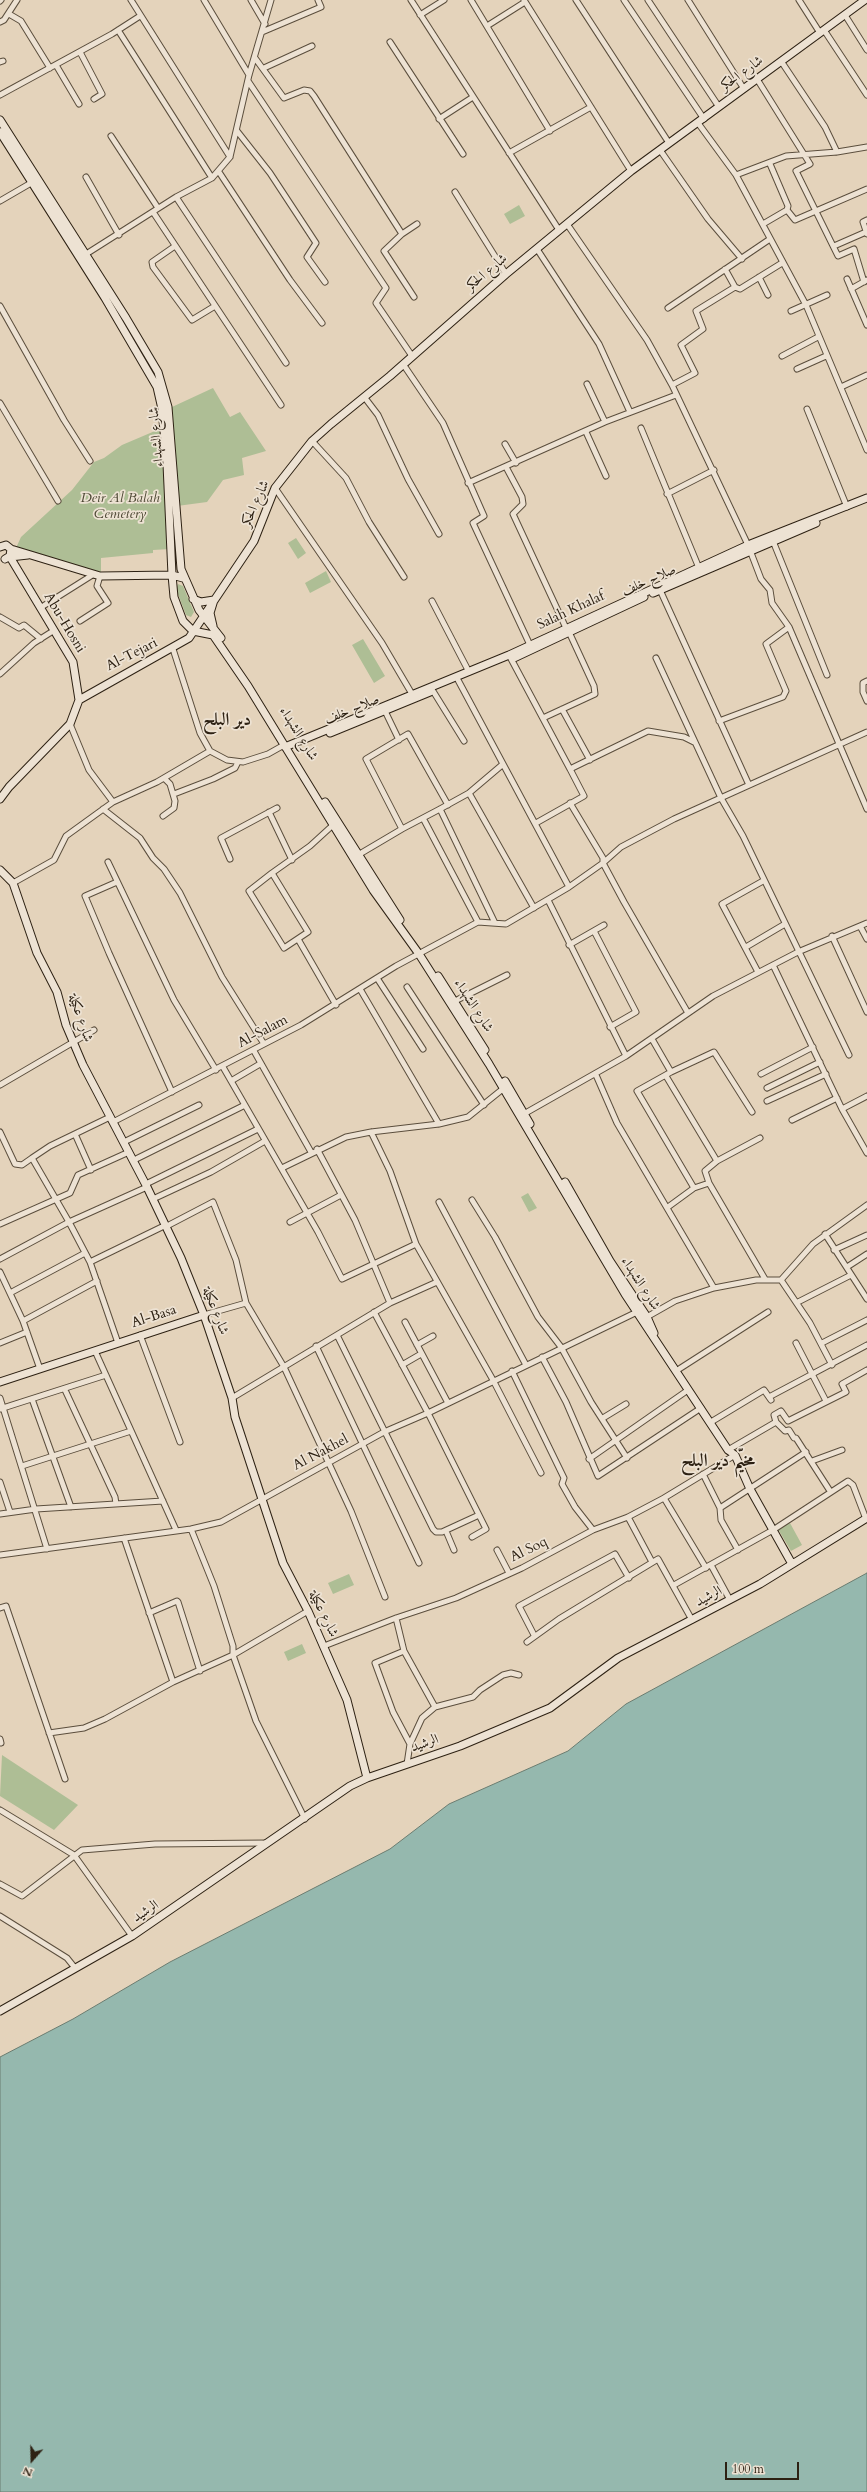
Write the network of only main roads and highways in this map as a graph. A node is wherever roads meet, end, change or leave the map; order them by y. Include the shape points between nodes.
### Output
1 (866, 0) edge
2 (0, 120) edge
3 (0, 132) edge
4 (867, 498) edge
5 (867, 502) edge
6 (0, 539) edge
7 (749, 548) junction
8 (5, 552) edge
9 (172, 575) junction
10 (183, 578) junction
11 (193, 599) junction
12 (214, 600) junction
13 (203, 616) junction
14 (193, 630) junction
15 (214, 630) junction
16 (568, 630) junction
17 (510, 657) junction
18 (79, 700) junction
19 (288, 748) junction
20 (0, 799) edge
21 (0, 870) edge
22 (420, 953) junction
23 (522, 1115) junction
24 (204, 1315) junction
25 (644, 1318) junction
26 (0, 1382) edge
27 (866, 1518) edge
28 (792, 1564) junction
29 (367, 1778) junction
30 (0, 2010) edge

1 - 12 main road, شارع الحكر via 631,171 506,274 312,441 275,488 254,541
2 - 10 main road, شارع الشهداء via 153,360 163,384 168,407 178,553
3 - 9 main road, شارع الشهداء via 157,387 162,409 166,456
4 - 7 main road, Salah Khalaf
5 - 7 main road, صلاح خلف
6 - 8 main road, Abu-Hosni
7 - 16 main road, صلاح خلف
7 - 16 main road, Salah Khalaf via 699,568
8 - 9 main road via 28,555 97,574
8 - 18 main road, Abu-Hosni via 73,662
9 - 10 main road
9 - 14 main road, شارع الشهداء via 174,597 183,621
10 - 11 main road, شارع الشهداء
11 - 12 main road via 201,602
11 - 13 main road, شارع الشهداء
12 - 13 main road, شارع الحكر
12 - 15 main road via 210,613
13 - 14 main road, شارع الحكر
13 - 15 main road, شارع الشهداء
14 - 18 main road, Al-Tejari via 186,641 173,649 107,682
14 - 19 main road, شارع الشهداء via 213,635
15 - 19 main road, شارع الشهداء via 241,666
16 - 17 main road, صلاح خلف
16 - 17 main road, Salah Khalaf via 530,645
17 - 19 main road, صلاح خلف via 385,711
17 - 19 main road, Salah Khalaf via 412,694
18 - 20 main road via 70,724
19 - 22 main road, شارع الشهداء
19 - 22 main road, شارع الشهداء via 373,890
21 - 24 main road, شارع عكيلة via 13,883 37,953 57,992 73,1041 147,1185
22 - 23 main road, شارع الشهداء
22 - 23 main road, شارع الشهداء via 455,1002
23 - 25 main road, شارع الشهداء via 577,1200
23 - 25 main road, شارع الشهداء via 597,1249 637,1312
24 - 26 main road, Al-Basa
24 - 29 main road, شارع عكيلة via 283,1563 308,1611 347,1700
25 - 28 main road, شارع الشهداء via 688,1390 728,1450 734,1455
27 - 28 main road, الرشيد
28 - 29 main road, الرشيد via 730,1600 618,1658 550,1708 460,1746
29 - 30 main road, الرشيد via 350,1786 132,1936

